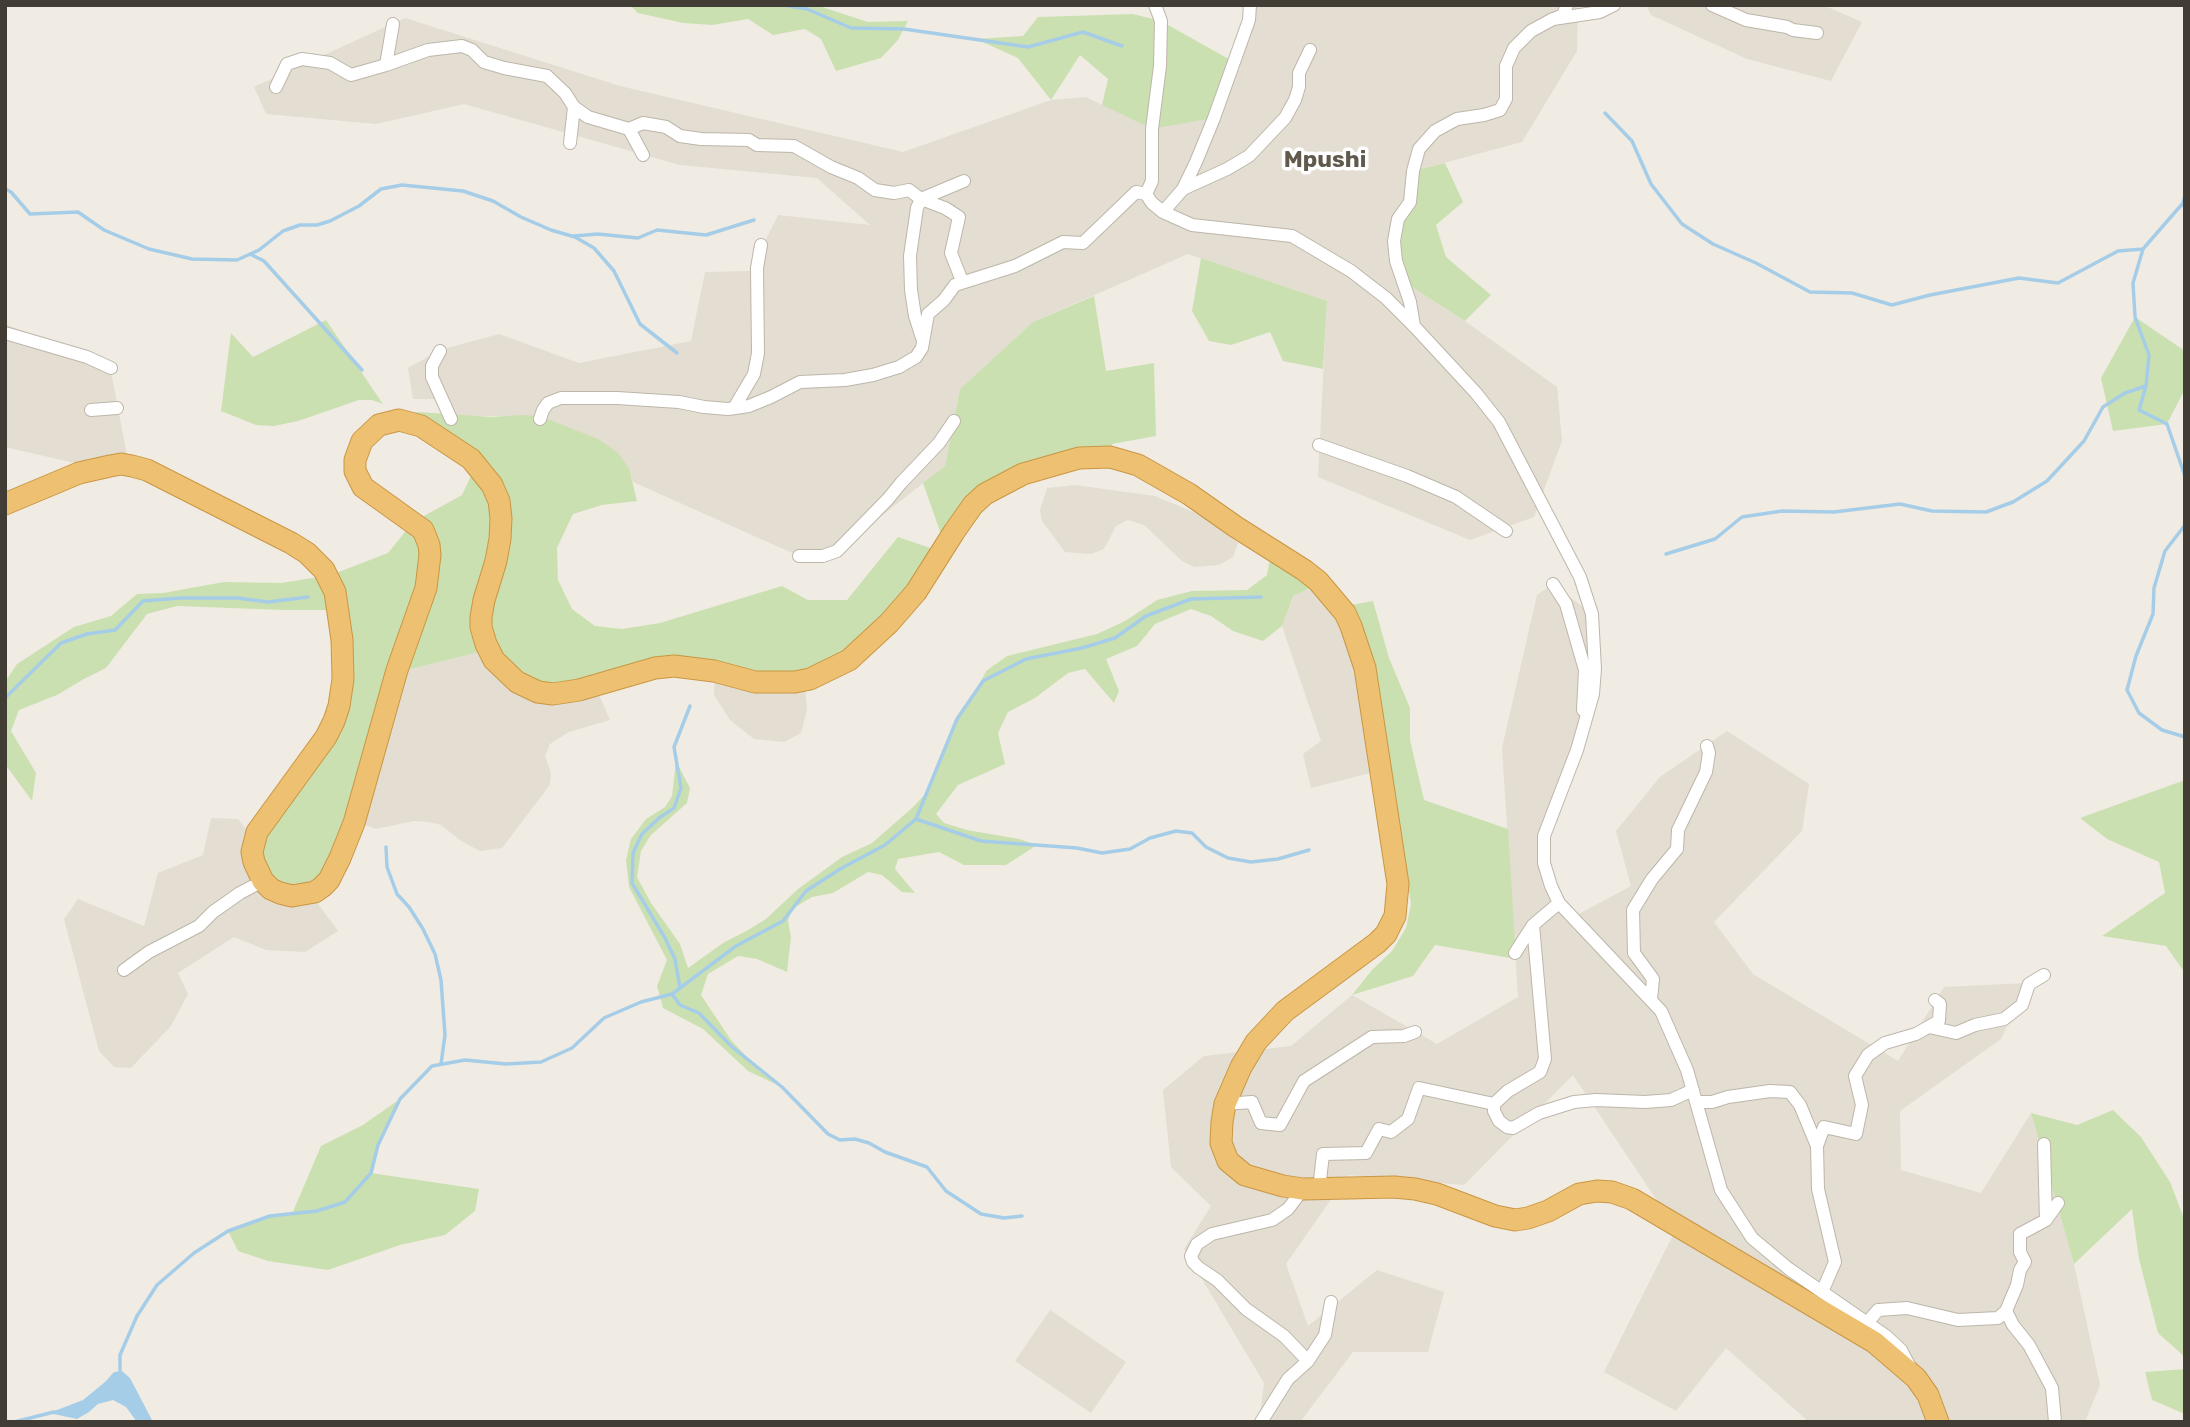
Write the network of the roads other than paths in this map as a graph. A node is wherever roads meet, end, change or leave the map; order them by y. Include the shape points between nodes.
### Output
1 (1155, 5) edge
2 (1250, 5) edge
3 (1567, 5) edge
4 (1614, 5) edge
5 (1712, 5) edge
6 (1553, 19) junction
7 (393, 24) dead end
8 (1817, 33) dead end
9 (1310, 50) dead end
10 (386, 65) junction
11 (276, 87) dead end
12 (574, 107) junction
13 (629, 129) junction
14 (570, 143) dead end
15 (643, 155) dead end
16 (964, 181) dead end
17 (1184, 189) junction
18 (1146, 194) junction
19 (921, 199) junction
20 (1163, 212) junction
21 (761, 245) dead end
22 (961, 281) junction
23 (1414, 326) junction
24 (5, 333) edge
25 (923, 342) junction
26 (440, 351) dead end
27 (111, 368) dead end
28 (117, 408) dead end
29 (734, 408) junction
30 (91, 410) dead end
31 (451, 419) dead end
32 (540, 419) dead end
33 (954, 421) dead end
34 (1319, 446) dead end
35 (5, 504) edge
36 (1506, 530) dead end
37 (799, 556) dead end
38 (1553, 584) dead end
39 (1583, 724) junction
40 (1707, 746) dead end
41 (263, 881) junction
42 (1559, 903) junction
43 (1533, 925) junction
44 (1516, 953) dead end
45 (124, 970) dead end
46 (2044, 975) dead end
47 (1651, 999) junction
48 (1936, 1000) dead end
49 (1929, 1027) junction
50 (1415, 1032) dead end
51 (1695, 1096) junction
52 (1226, 1104) junction
53 (1494, 1104) junction
54 (2044, 1144) dead end
55 (1817, 1146) junction
56 (1311, 1189) junction
57 (2058, 1203) dead end
58 (2046, 1220) junction
59 (1822, 1292) junction
60 (1331, 1302) dead end
61 (2006, 1311) junction
62 (1867, 1324) junction
63 (1308, 1360) junction
64 (1916, 1378) junction
65 (1261, 1422) edge
66 (1938, 1422) edge
67 (2056, 1422) edge

1 - 18 street via 1161,21 1160,66 1152,129 1152,181
2 - 17 street via 1249,20 1214,118
3 - 6 street via 1563,15
4 - 6 street via 1600,12
5 - 8 street via 1755,22
6 - 23 street via 1514,48 1506,66 1506,99 1500,110 1457,119 1435,131 1419,149 1410,202 1398,219 1394,241
7 - 10 street
9 - 17 street via 1285,118 1249,156
10 - 11 street via 351,75 330,64 302,59 287,64
10 - 12 street via 428,50 461,47 484,62 547,75
12 - 13 street via 588,117
12 - 14 street
13 - 15 street
13 - 19 street via 643,123 666,127 680,136 794,146 875,190 909,190
16 - 19 street
17 - 20 street
18 - 20 street
18 - 22 street via 1136,192 1083,243 1063,242 1015,266
19 - 22 street via 959,217 951,253
19 - 25 street via 910,256 911,290
20 - 23 street via 1192,225 1292,236 1351,271
21 - 29 street via 758,353 754,374
22 - 25 street via 928,314
23 - 39 street via 1499,422 1580,577 1592,614 1595,669
24 - 27 street
25 - 29 street via 916,357 899,367 845,380 800,382 749,406
26 - 31 street via 432,377
28 - 30 street
29 - 32 street via 561,398 548,403
33 - 37 street via 939,443 837,551
34 - 36 street via 1457,497
35 - 41 highway via 79,473 132,466 291,543 329,577 342,640 342,694 326,737 254,839 254,862
38 - 39 street via 1566,604 1585,670
39 - 42 street via 1544,835 1544,863
40 - 47 street via 1706,772 1678,830 1677,849 1633,910 1634,953 1653,979
41 - 45 street
41 - 52 highway via 280,894 303,895 322,887 333,872 354,823 426,588 430,555 423,530 363,487 355,471 362,441 379,425 399,420 421,426 471,459 492,485 500,509 500,539 484,600 483,635 494,660 506,673 527,688 553,694 655,668 698,668 767,683 795,682 830,671 862,650 912,598 954,532 985,494 1044,466 1110,457 1156,473 1311,575 1345,613 1365,668 1398,884 1393,922 1377,943 1285,1011 1256,1042
42 - 43 street
42 - 47 street
43 - 44 street
43 - 53 street via 1544,1068
46 - 49 street via 2029,984 2022,1005 2004,1019 1955,1032
47 - 51 street via 1676,1043
48 - 49 street via 1940,1021
49 - 55 street via 1885,1043 1868,1055 1855,1076 1863,1105 1856,1135 1824,1127
50 - 52 street via 1371,1037 1304,1081 1280,1125 1261,1122 1252,1102
51 - 53 street via 1645,1102 1574,1102 1539,1113 1513,1128 1499,1121
51 - 55 street via 1712,1102 1770,1091 1790,1092
51 - 59 street via 1721,1190 1752,1238
52 - 56 highway via 1221,1143 1233,1166 1261,1181
53 - 56 street via 1419,1088 1408,1119 1391,1132 1379,1129 1366,1153 1323,1154
54 - 58 street
55 - 59 street via 1818,1189 1835,1262
56 - 63 street via 1272,1220 1212,1234 1197,1244 1191,1256 1199,1268 1284,1335
56 - 64 highway via 1415,1189 1515,1220 1548,1211 1580,1194 1612,1192 1632,1199 1838,1319
57 - 58 street
58 - 61 street via 2020,1234 2025,1262
59 - 62 street
60 - 63 street via 1325,1335
61 - 62 street via 1998,1318 1958,1320 1907,1308 1878,1310
61 - 67 street via 2052,1388
62 - 64 street via 1901,1350
63 - 65 street via 1288,1379
64 - 66 highway

